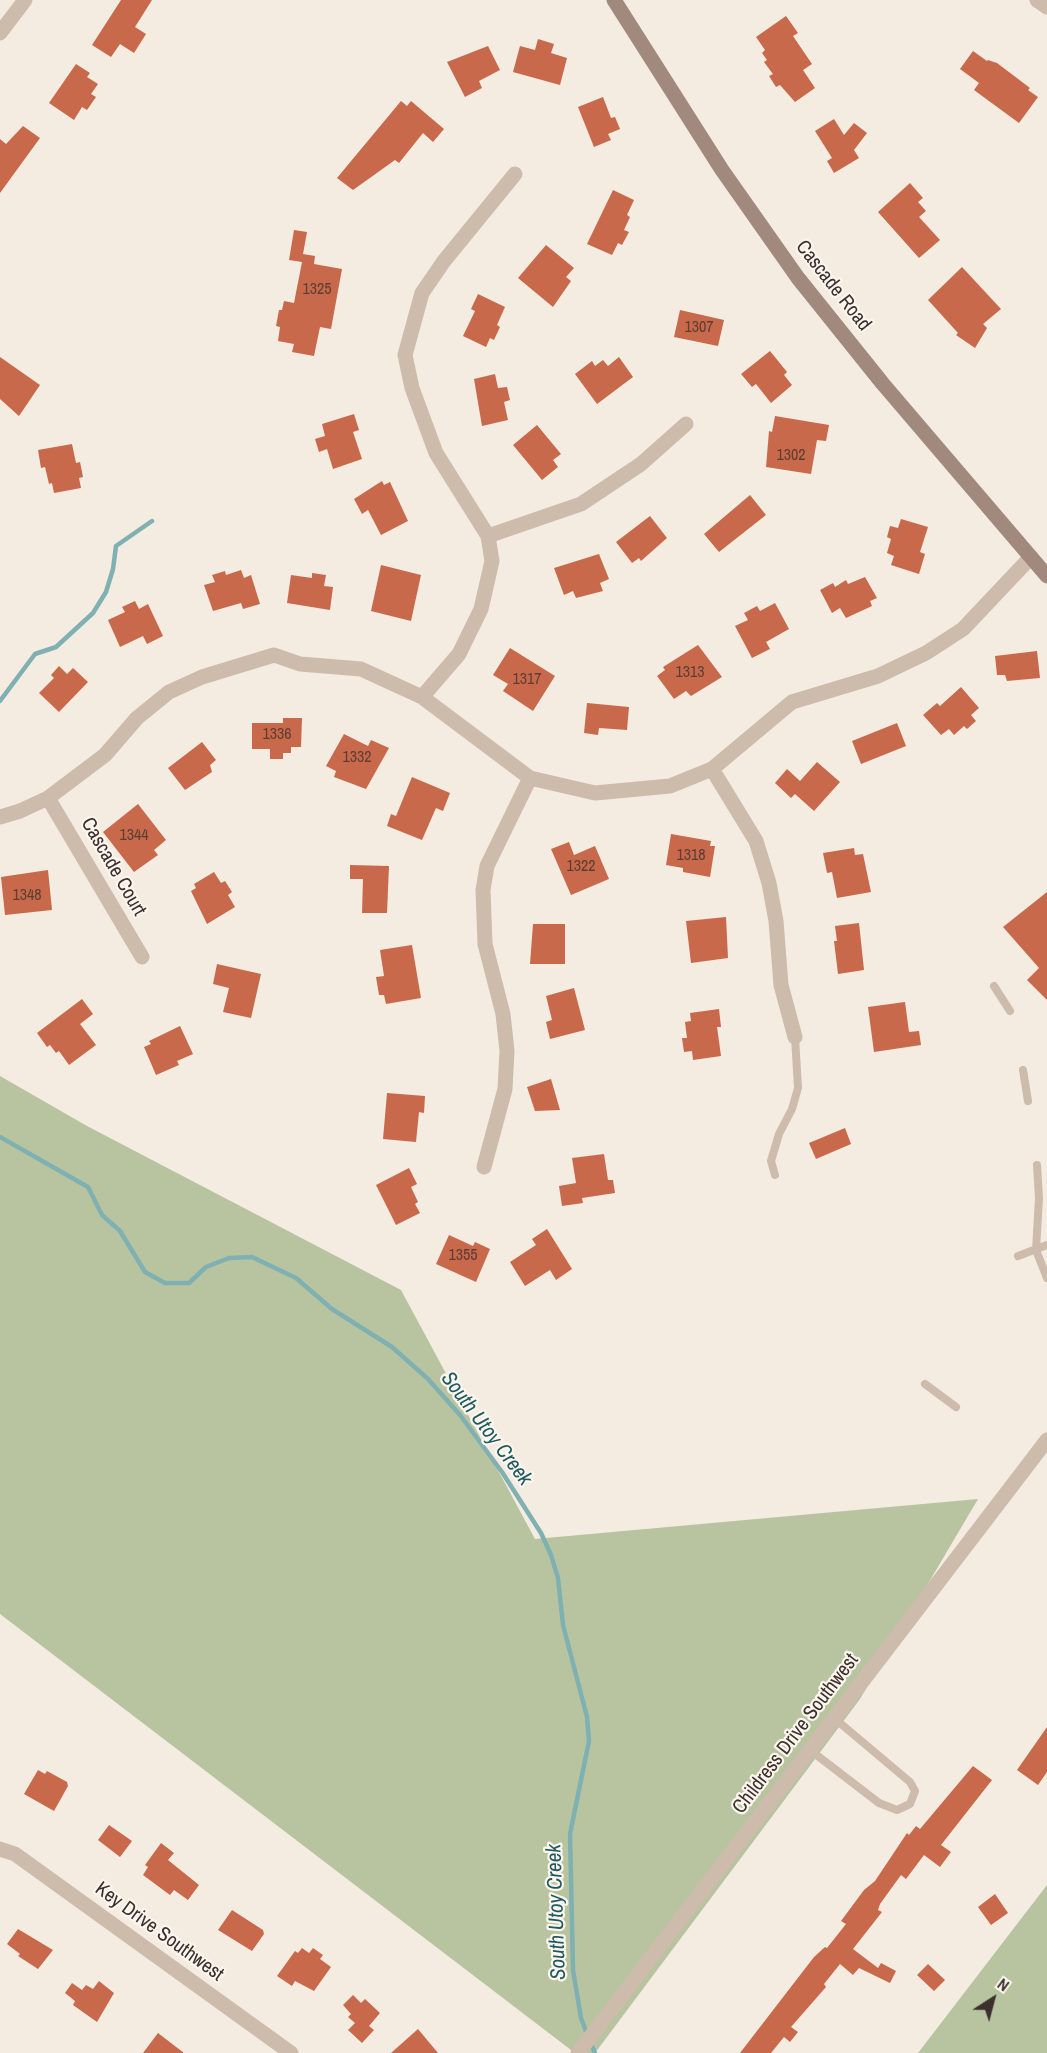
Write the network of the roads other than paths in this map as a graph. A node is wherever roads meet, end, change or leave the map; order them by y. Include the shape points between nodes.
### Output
1 (25, 0) edge
2 (614, 0) edge
3 (1037, 0) edge
4 (1047, 7) edge
5 (0, 33) edge
6 (515, 174) dead end
7 (686, 424) dead end
8 (488, 536) junction
9 (1031, 557) junction
10 (1047, 576) edge
11 (422, 697) junction
12 (712, 770) junction
13 (530, 778) junction
14 (48, 798) junction
15 (0, 817) edge
16 (142, 957) dead end
17 (994, 986) dead end
18 (1010, 1011) dead end
19 (795, 1037) joint
20 (1023, 1071) dead end
21 (1028, 1101) dead end
22 (1037, 1165) dead end
23 (484, 1167) dead end
24 (775, 1175) dead end
25 (1047, 1245) edge
26 (1036, 1250) junction
27 (1018, 1256) dead end
28 (1047, 1278) edge
29 (925, 1384) dead end
30 (956, 1407) dead end
31 (1047, 1440) edge
32 (834, 1718) junction
33 (810, 1750) junction
34 (0, 1849) edge
35 (579, 2051) edge
36 (291, 2053) edge

1 - 5 street
2 - 9 main road, Cascade Road via 722,170 798,278
3 - 4 street
6 - 8 street via 423,292 405,355 412,388 436,453
7 - 8 street via 641,464 581,504
8 - 11 street via 492,561 481,609 459,654
9 - 10 main road, Cascade Road
9 - 12 street via 963,629 927,653 878,676 792,702
11 - 13 street
11 - 14 street via 361,669 300,664 274,655 202,677 169,692 137,718 105,755
12 - 13 street via 670,786 595,793
12 - 19 street via 756,842 770,883 781,985
13 - 23 street via 487,866 483,890 485,944 507,1051 505,1089
14 - 15 street
14 - 16 street, Cascade Court
17 - 18 lane
19 - 24 lane via 798,1088 771,1161
20 - 21 lane
22 - 26 lane
25 - 26 lane
26 - 27 lane
26 - 28 lane
29 - 30 lane
31 - 32 street, Childress Drive Southwest
32 - 33 street, Childress Drive Southwest
32 - 33 lane via 910,1782 915,1791 910,1804 897,1810 889,1808
33 - 35 street, Childress Drive Southwest
34 - 36 street, Key Drive Southwest via 15,1854

